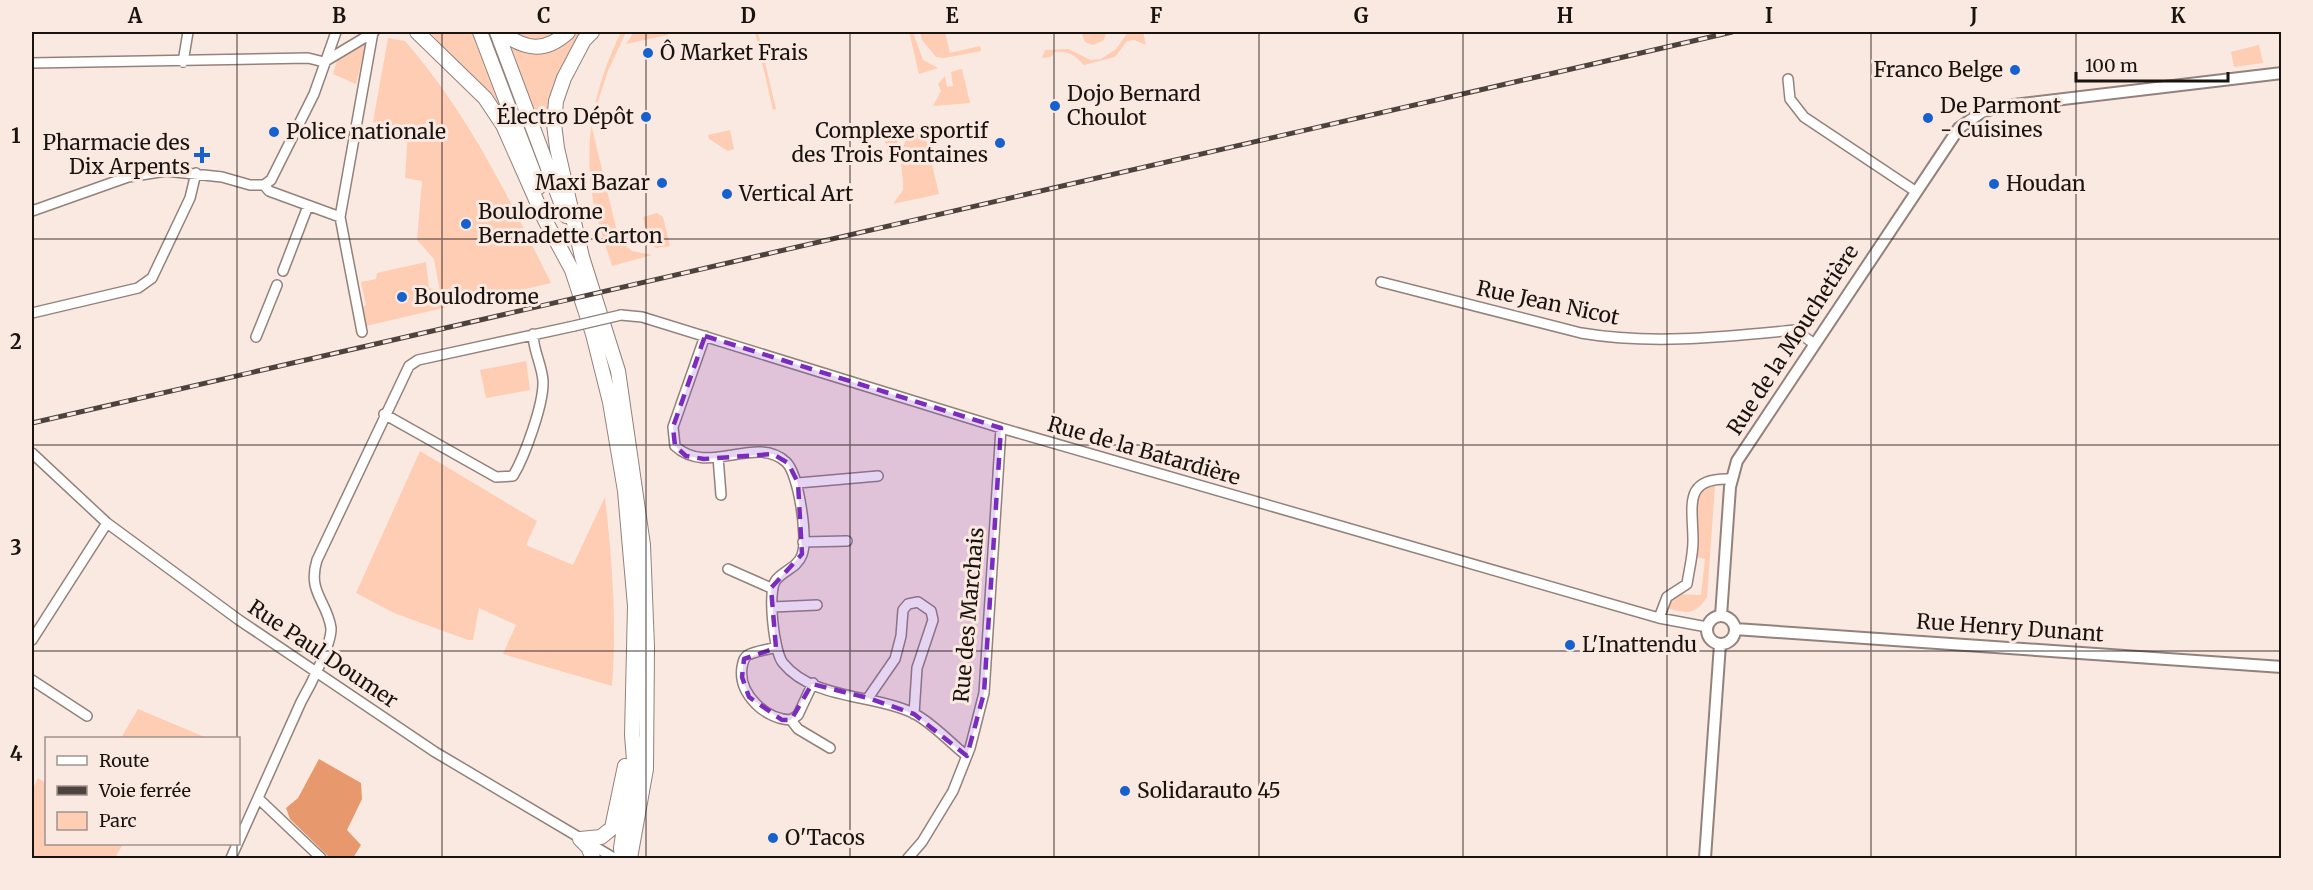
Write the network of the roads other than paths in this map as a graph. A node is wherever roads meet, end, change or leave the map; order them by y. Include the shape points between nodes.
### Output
1 (188, 32) edge
2 (336, 32) edge
3 (373, 32) edge
4 (480, 32) edge
5 (498, 32) edge
6 (568, 32) edge
7 (417, 33) edge
8 (589, 34) edge
9 (183, 62) junction
10 (324, 62) junction
11 (32, 63) edge
12 (2282, 73) edge
13 (1788, 79) dead end
14 (196, 173) junction
15 (264, 185) junction
16 (1915, 191) junction
17 (308, 206) junction
18 (32, 211) edge
19 (340, 217) junction
20 (565, 254) junction
21 (582, 257) junction
22 (283, 271) dead end
23 (1381, 282) dead end
24 (278, 285) dead end
25 (32, 312) edge
26 (362, 332) dead end
27 (533, 334) junction
28 (705, 336) junction
29 (256, 337) dead end
30 (1813, 344) junction
31 (384, 414) junction
32 (1000, 428) junction
33 (32, 453) edge
34 (718, 458) junction
35 (878, 476) dead end
36 (1731, 479) junction
37 (798, 483) junction
38 (721, 495) dead end
39 (107, 523) junction
40 (847, 541) dead end
41 (803, 542) junction
42 (728, 569) dead end
43 (771, 588) junction
44 (817, 605) dead end
45 (773, 608) junction
46 (1721, 616) junction
47 (1659, 618) junction
48 (1707, 627) junction
49 (1735, 629) junction
50 (32, 640) edge
51 (1719, 644) junction
52 (776, 647) junction
53 (2282, 667) edge
54 (317, 671) junction
55 (32, 680) edge
56 (813, 683) junction
57 (868, 698) junction
58 (914, 714) junction
59 (87, 716) dead end
60 (791, 720) junction
61 (632, 735) junction
62 (830, 748) dead end
63 (967, 756) junction
64 (644, 795) junction
65 (259, 799) junction
66 (240, 839) edge
67 (580, 839) junction
68 (321, 858) edge
69 (593, 858) edge
70 (613, 858) edge
71 (622, 858) edge
72 (630, 858) edge
73 (642, 858) edge
74 (908, 858) edge
75 (1705, 858) edge

1 - 9 street
2 - 10 street
3 - 10 street
3 - 19 street
4 - 20 main road
5 - 6 main road via 521,45 541,48
5 - 21 main road
7 - 20 main road via 485,98 502,125 544,220
8 - 21 main road via 564,78 554,124
9 - 10 street via 308,58
9 - 11 street
10 - 15 street via 314,94 271,180
12 - 16 street, Rue de la Mouchetière via 1997,107 1959,128
13 - 16 street via 1795,109
14 - 15 street
14 - 18 street via 166,171 128,177
14 - 25 street via 190,198 152,278 138,288
15 - 17 street via 269,191
16 - 30 street, Rue de la Mouchetière
17 - 19 street
17 - 22 street
19 - 26 street
20 - 61 main road via 593,334 610,402 625,491 635,606
21 - 64 main road via 618,371 643,544 647,647
23 - 30 street, Rue Jean Nicot via 1613,338 1696,338 1795,330
24 - 29 street
27 - 28 street, Rue de la Batardière, bridge via 621,315 642,317
27 - 31 street, Rue de la Batardière via 418,360 409,366
27 - 31 street via 543,380 541,395 513,476 495,477
28 - 32 street, Rue de la Batardière
28 - 34 street via 673,427 675,446 686,456
30 - 36 street, Rue de la Mouchetière via 1741,454
31 - 54 street via 313,574 315,591 331,627
32 - 47 street, Rue de la Batardière
32 - 63 street, Rue des Marchais via 984,693
33 - 39 street, Rue Paul Doumer
34 - 37 street via 773,454 788,463
34 - 38 street
35 - 37 street
36 - 46 street, Rue de la Mouchetière
36 - 47 street via 1706,481 1696,490 1687,584 1667,597
37 - 41 street
39 - 50 street
39 - 54 street, Rue Paul Doumer via 239,620
40 - 41 street
41 - 43 street via 795,565 777,578
42 - 43 street
43 - 45 street
44 - 45 street
45 - 52 street
46 - 48 street via 1712,619
46 - 49 street via 1729,619
47 - 48 street, Rue de la Batardière
48 - 51 street via 1708,636
49 - 51 street via 1731,640
49 - 53 street, Rue Henry Dunant
51 - 75 street
52 - 56 street via 781,662
52 - 60 street via 748,654 741,677 744,689 756,704 782,720
54 - 65 street
54 - 67 street, Rue Paul Doumer via 435,752
55 - 59 street
56 - 57 street
56 - 60 street via 798,715
57 - 58 street
57 - 58 street via 895,659 903,610 918,602 932,611 933,620 916,668
58 - 63 street
60 - 62 street via 798,729
61 - 67 main road via 612,828 601,837
61 - 70 main road
61 - 71 main road via 634,760
63 - 74 street, Rue des Marchais via 945,807
64 - 72 main road
64 - 73 main road via 639,848
65 - 66 street
65 - 68 street
67 - 69 main road
67 - 70 street, Rue Paul Doumer

